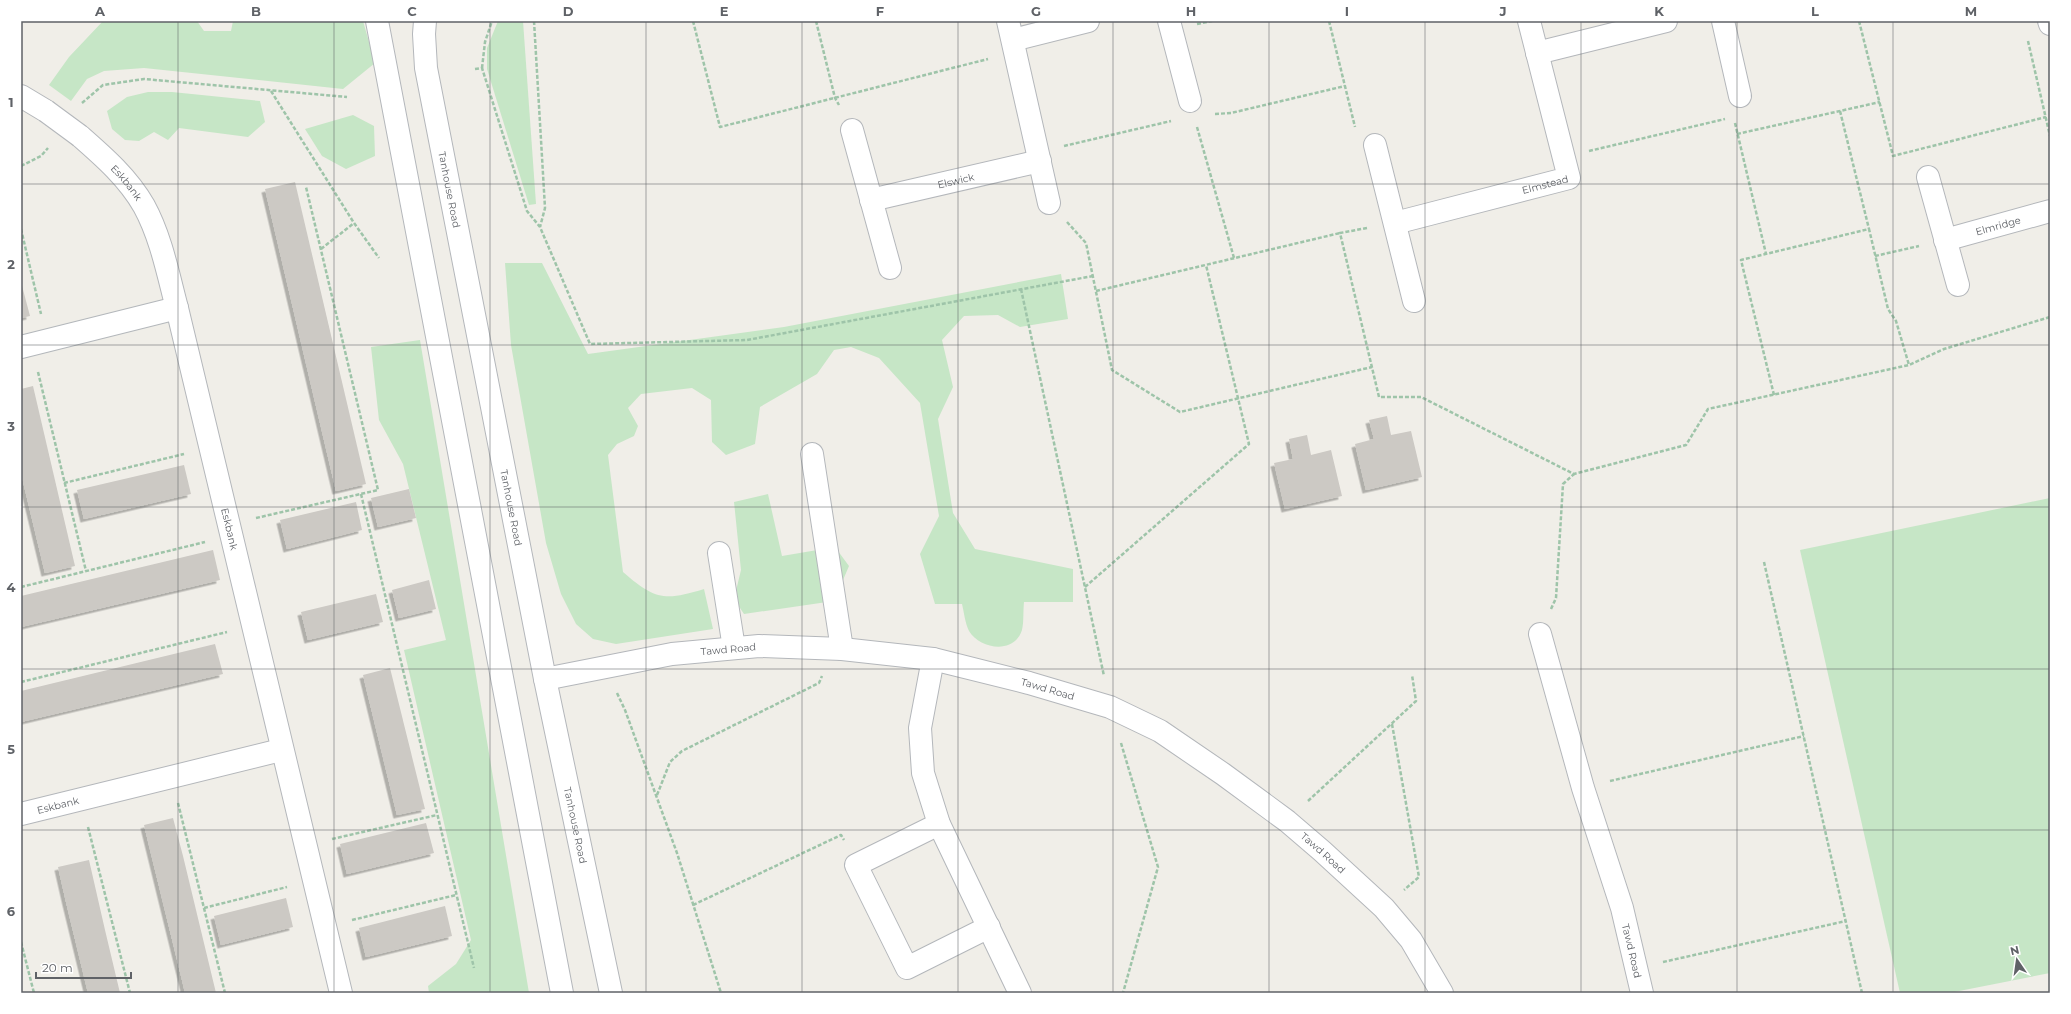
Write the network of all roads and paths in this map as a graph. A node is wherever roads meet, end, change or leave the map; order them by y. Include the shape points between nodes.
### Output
1 (377, 21) edge
2 (425, 21) edge
3 (492, 21) edge
4 (534, 21) edge
5 (693, 21) edge
6 (816, 21) edge
7 (1088, 21) edge
8 (1169, 21) edge
9 (1329, 21) edge
10 (1529, 21) edge
11 (1666, 21) edge
12 (1723, 21) edge
13 (1859, 21) edge
14 (2049, 21) edge
15 (2043, 31) edge
16 (1012, 38) edge
17 (1537, 53) junction
18 (482, 68) junction
19 (475, 69) dead end
20 (271, 91) junction
21 (21, 96) edge
22 (1740, 96) dead end
23 (347, 98) dead end
24 (835, 98) junction
25 (1190, 101) joint
26 (1880, 102) junction
27 (80, 105) dead end
28 (1840, 111) junction
29 (1734, 117) dead end
30 (2046, 117) junction
31 (1726, 119) dead end
32 (852, 130) joint
33 (1737, 134) junction
34 (2050, 136) edge
35 (50, 145) dead end
36 (1375, 145) joint
37 (1564, 157) junction
38 (1040, 161) junction
39 (21, 166) edge
40 (1928, 177) dead end
41 (306, 187) dead end
42 (871, 200) junction
43 (1049, 202) joint
44 (2050, 211) edge
45 (354, 223) junction
46 (1395, 223) junction
47 (540, 227) junction
48 (21, 229) edge
49 (1869, 229) junction
50 (1340, 233) junction
51 (1945, 240) junction
52 (321, 248) junction
53 (1766, 254) junction
54 (1875, 256) junction
55 (379, 258) dead end
56 (1234, 258) junction
57 (1206, 265) junction
58 (890, 268) dead end
59 (1093, 276) junction
60 (1958, 285) dead end
61 (1021, 289) junction
62 (1096, 291) junction
63 (1414, 301) dead end
64 (177, 308) junction
65 (2050, 317) edge
66 (33, 343) edge
67 (1909, 365) junction
68 (1372, 367) junction
69 (1774, 395) junction
70 (1239, 398) junction
71 (210, 448) junction
72 (812, 454) dead end
73 (1574, 474) junction
74 (64, 483) junction
75 (361, 494) junction
76 (230, 530) junction
77 (719, 553) dead end
78 (1764, 562) dead end
79 (86, 571) junction
80 (21, 587) edge
81 (1085, 587) junction
82 (252, 626) junction
83 (1540, 634) joint
84 (734, 648) junction
85 (839, 648) junction
86 (933, 659) junction
87 (605, 667) junction
88 (1412, 675) dead end
89 (545, 679) junction
90 (21, 682) edge
91 (1110, 707) junction
92 (1392, 724) junction
93 (1804, 736) junction
94 (281, 750) junction
95 (172, 777) junction
96 (1583, 788) junction
97 (657, 796) junction
98 (81, 799) junction
99 (21, 814) edge
100 (437, 815) junction
101 (1287, 821) junction
102 (939, 824) junction
103 (305, 846) junction
104 (856, 865) junction
105 (313, 880) junction
106 (456, 895) junction
107 (694, 905) junction
108 (204, 908) junction
109 (1384, 908) junction
110 (1846, 921) junction
111 (325, 927) junction
112 (990, 927) junction
113 (21, 942) edge
114 (1637, 967) junction
115 (474, 968) dead end
116 (34, 993) edge
117 (130, 993) edge
118 (225, 993) edge
119 (341, 993) edge
120 (562, 993) edge
121 (611, 993) edge
122 (721, 993) edge
123 (1020, 993) edge
124 (1123, 993) edge
125 (1442, 993) edge
126 (1642, 993) edge
127 (1862, 993) edge

1 - 120 street
2 - 89 street, Tanhouse Road via 426,68
3 - 18 path via 484,42
4 - 47 path via 545,208
5 - 24 path via 720,127
6 - 24 path
7 - 16 street
8 - 25 street
9 - 36 path via 1356,128
10 - 17 street, Elmstead
11 - 17 street
12 - 22 street
13 - 26 path
14 - 15 street
15 - 30 path via 2028,39
16 - 24 path
16 - 38 street
17 - 37 street, Elmstead
18 - 19 path
18 - 47 path via 528,211
20 - 23 path
20 - 27 path via 144,79 103,85
20 - 45 path
21 - 64 street, Eskbank, bridge via 80,136 125,179 144,206 156,233
24 - 32 path
25 - 56 path
26 - 28 path
26 - 30 path via 1892,156
28 - 33 path
28 - 49 path
29 - 33 path
30 - 34 path
31 - 37 path
32 - 42 street
33 - 53 path
35 - 39 path via 41,156
36 - 46 street
37 - 46 street, Elmstead via 1569,178
38 - 42 street, Elswick
38 - 43 street
40 - 51 street
41 - 52 path
42 - 58 street
43 - 59 path via 1086,243
44 - 51 street, Elmridge
45 - 52 path
45 - 55 path
46 - 50 path
46 - 63 street
47 - 61 path via 590,344 747,340
48 - 66 path
49 - 53 path
49 - 54 path
50 - 56 path
50 - 68 path
51 - 54 path
51 - 60 street
52 - 75 path via 378,490
53 - 69 path via 1741,260
54 - 67 path via 1888,309 1896,321
56 - 57 path
57 - 62 path
57 - 70 path
59 - 61 path
59 - 62 path
61 - 81 path
62 - 70 path via 1112,370 1180,412
64 - 66 street
64 - 71 street, Eskbank
65 - 67 path via 1944,349
66 - 74 path
67 - 69 path
68 - 70 path
68 - 73 path via 1379,398 1421,397
69 - 73 path via 1708,409 1686,446
70 - 81 path via 1249,444
71 - 74 path
71 - 76 street, Eskbank
72 - 85 street
73 - 83 path via 1563,484 1556,598
74 - 79 path
75 - 76 path
75 - 100 path
76 - 79 path
76 - 82 street, Eskbank
77 - 84 street
78 - 93 path
79 - 80 path
81 - 91 path
82 - 90 path
82 - 94 street, Eskbank
83 - 96 street, Tawd Road
84 - 85 street, Tawd Road
84 - 87 street, Tawd Road via 672,654
85 - 86 street, Tawd Road
85 - 97 path via 819,683 682,752 670,762
86 - 91 street, Tawd Road
86 - 102 street via 920,728 923,773
87 - 89 street, Tawd Road
87 - 97 path via 625,710
88 - 92 path via 1416,701
89 - 121 street, Tanhouse Road
91 - 101 street, Tawd Road via 1160,731
91 - 124 path via 1158,867
92 - 101 path
92 - 109 path via 1419,877
93 - 96 path
93 - 110 path
94 - 95 street, Eskbank
94 - 103 street, Eskbank
95 - 98 street, Eskbank
95 - 108 path
96 - 114 street, Tawd Road via 1622,908
97 - 107 path
98 - 99 street, Eskbank
98 - 117 path
100 - 103 path
100 - 106 path
101 - 109 street, Tawd Road
102 - 104 street
102 - 112 street
103 - 105 street, Eskbank
104 - 107 path via 841,835
104 - 112 street via 907,968
105 - 108 path
105 - 111 street, Eskbank
106 - 111 path
106 - 115 path
107 - 122 path
108 - 118 path
109 - 125 street, Tawd Road via 1411,940
110 - 114 path
110 - 127 path
111 - 119 street, Eskbank
112 - 123 street
113 - 116 path
114 - 126 street, Tawd Road

